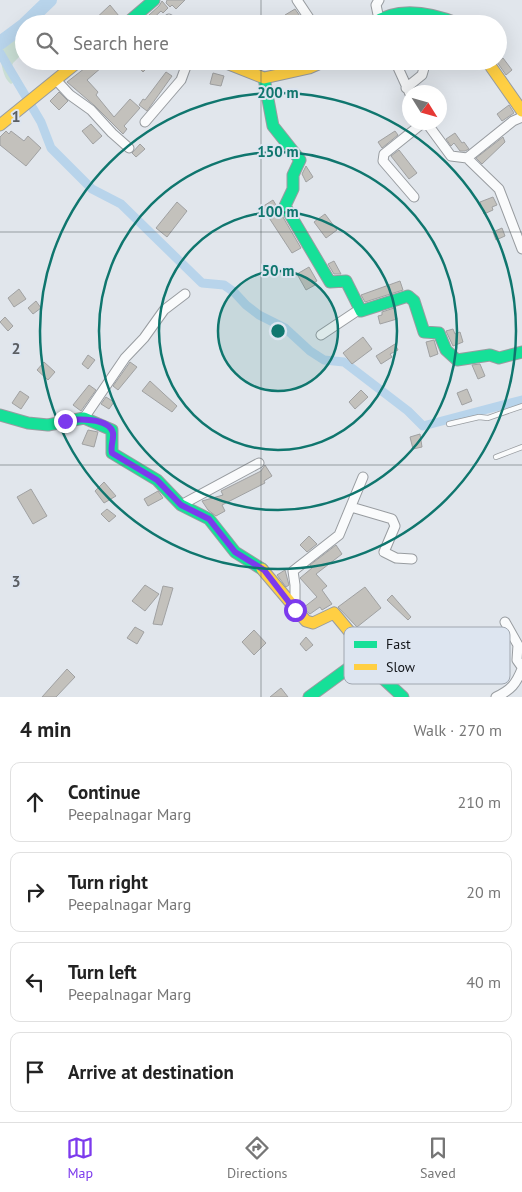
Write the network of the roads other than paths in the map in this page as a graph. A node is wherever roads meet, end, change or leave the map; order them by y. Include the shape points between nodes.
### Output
1 (154, 0) edge
2 (297, 0) edge
3 (379, 0) edge
4 (136, 15) edge
5 (306, 15) edge
6 (377, 15) edge
7 (388, 15) edge
8 (419, 15) edge
9 (68, 70) edge
10 (185, 70) edge
11 (244, 70) edge
12 (300, 70) edge
13 (399, 70) edge
14 (423, 70) edge
15 (493, 70) edge
16 (264, 78) junction
17 (56, 80) junction
18 (405, 85) edge
19 (413, 85) edge
20 (522, 111) edge
21 (522, 117) edge
22 (145, 122) dead end
23 (0, 125) edge
24 (415, 130) edge
25 (431, 130) edge
26 (129, 148) dead end
27 (467, 158) junction
28 (414, 197) dead end
29 (521, 244) edge
30 (186, 294) dead end
31 (360, 309) junction
32 (321, 335) dead end
33 (521, 355) edge
34 (522, 406) edge
35 (0, 415) edge
36 (84, 418) junction
37 (449, 424) dead end
38 (522, 447) edge
39 (496, 458) dead end
40 (258, 463) dead end
41 (363, 477) dead end
42 (181, 505) junction
43 (351, 507) junction
44 (412, 559) dead end
45 (295, 610) junction
46 (505, 622) dead end
47 (346, 627) edge
48 (508, 627) edge
49 (510, 630) edge
50 (522, 668) edge
51 (344, 672) edge
52 (389, 684) edge
53 (310, 697) edge
54 (403, 697) edge
55 (496, 697) edge

1 - 4 street
2 - 5 street
3 - 6 street
7 - 8 street via 393,12
9 - 17 street
10 - 22 street via 181,80
11 - 16 street
12 - 16 street
13 - 18 street
14 - 19 street
15 - 20 street
16 - 31 street via 273,126 300,160 285,206 330,282 346,281
17 - 23 street
17 - 26 street
21 - 27 street
24 - 28 street via 383,157
25 - 27 street via 451,156
27 - 29 street via 499,189
30 - 36 street via 164,310
31 - 32 street
31 - 33 street via 408,296 414,301 424,332 439,333 446,350 457,360
34 - 37 lane via 488,418
35 - 36 street via 28,423 48,424
36 - 42 street via 112,430 112,453 157,480
38 - 39 lane
40 - 42 street
41 - 43 street
42 - 45 street via 209,519 235,552 264,570
43 - 44 street via 392,519 394,526 384,552 396,558
43 - 45 street via 339,535 293,571
45 - 47 street via 306,622 313,623 334,613
46 - 48 street
49 - 50 street via 518,644 517,660
50 - 55 street via 514,686
51 - 53 street via 329,686
52 - 54 street

